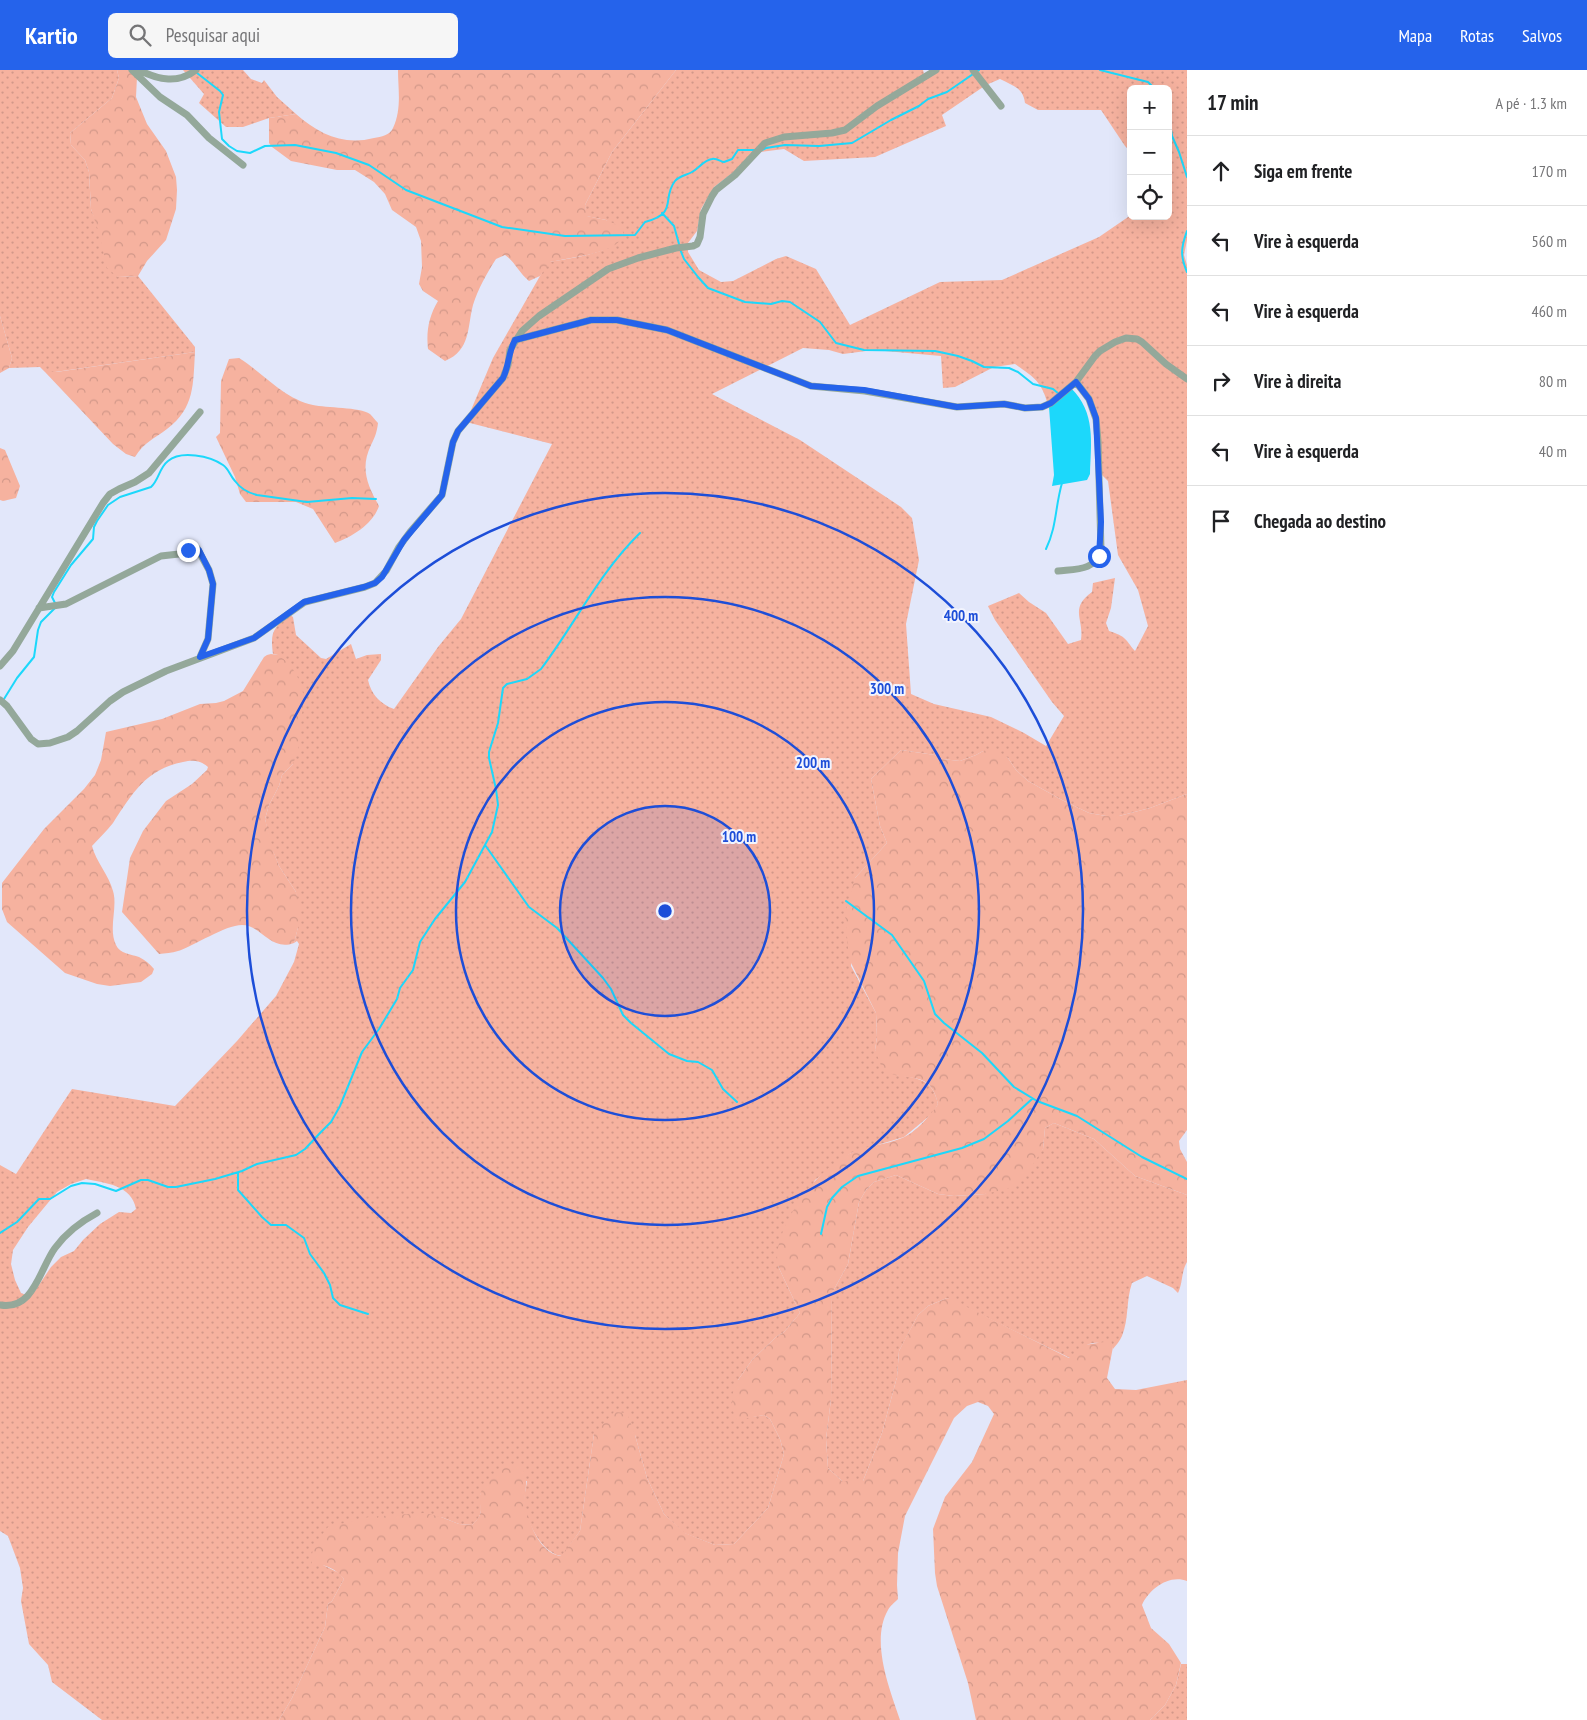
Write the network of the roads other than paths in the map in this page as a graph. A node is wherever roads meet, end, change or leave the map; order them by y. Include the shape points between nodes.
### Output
1 (132, 70) edge
2 (139, 70) edge
3 (936, 70) edge
4 (973, 70) edge
5 (194, 72) edge
6 (1001, 106) dead end
7 (243, 165) dead end
8 (515, 340) junction
9 (1187, 379) edge
10 (1076, 382) junction
11 (200, 412) dead end
12 (1058, 571) dead end
13 (39, 608) junction
14 (200, 657) junction
15 (0, 666) edge
16 (0, 700) edge
17 (97, 1214) dead end
18 (0, 1305) edge

1 - 7 street
2 - 5 street via 168,80
3 - 8 street via 845,130 784,137 765,143 712,196 703,214 699,241 695,246 676,248 618,265 598,275 529,324
4 - 6 street
8 - 10 street via 591,320 617,320 675,333 811,386 864,390 957,407 1004,404 1042,407
8 - 14 street via 503,378 453,442 442,495 404,540 382,577 364,587 304,602 254,638
9 - 10 street via 1142,342 1126,338 1095,356
10 - 12 street via 1089,399 1096,418 1101,550 1090,566
11 - 13 street via 149,473 119,489 103,503
13 - 14 street via 66,604 161,556 196,548 213,584 208,639
13 - 15 street
14 - 16 street via 123,692 78,731 43,744 31,739
17 - 18 street via 76,1225 56,1246 29,1295 15,1305

